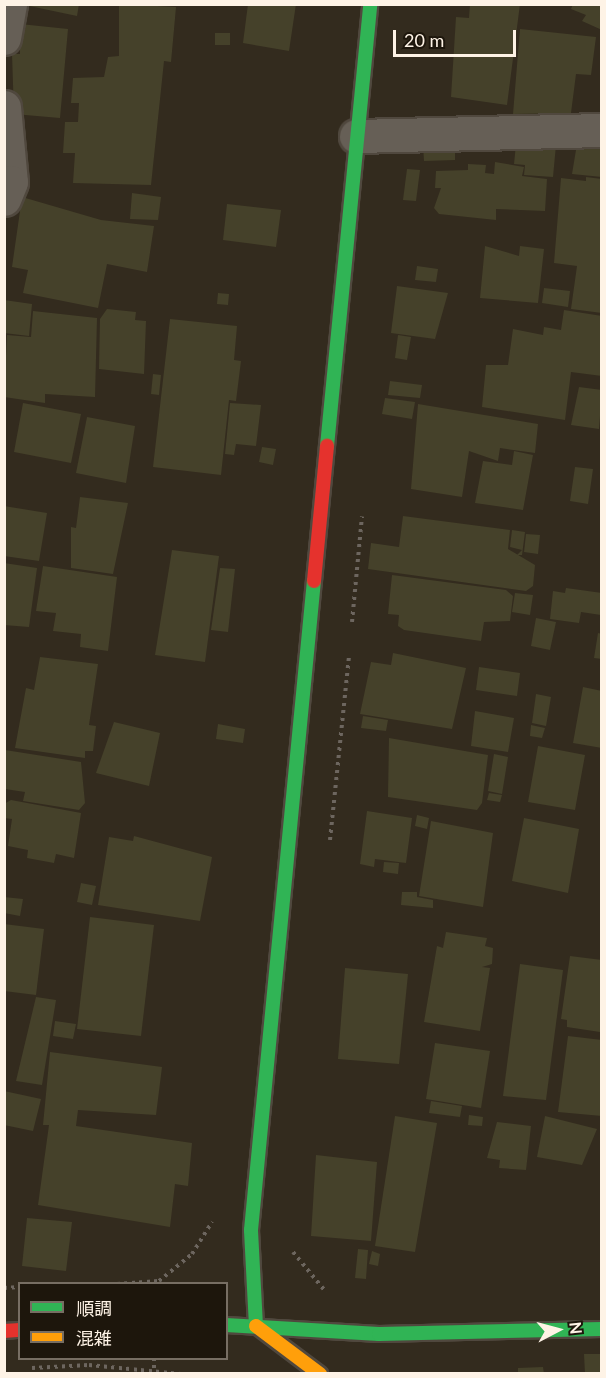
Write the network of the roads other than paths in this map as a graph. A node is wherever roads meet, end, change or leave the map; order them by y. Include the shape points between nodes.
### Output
1 (10, 4) edge
2 (370, 4) edge
3 (4, 38) edge
4 (4, 108) edge
5 (602, 130) edge
6 (356, 136) junction
7 (4, 199) edge
8 (228, 1325) edge
9 (256, 1326) junction
10 (602, 1329) edge
11 (320, 1374) edge

1 - 3 street
2 - 6 street
4 - 7 street via 11,182
5 - 6 street
6 - 9 street via 251,1230
8 - 9 street
9 - 10 street via 379,1335
9 - 11 street

